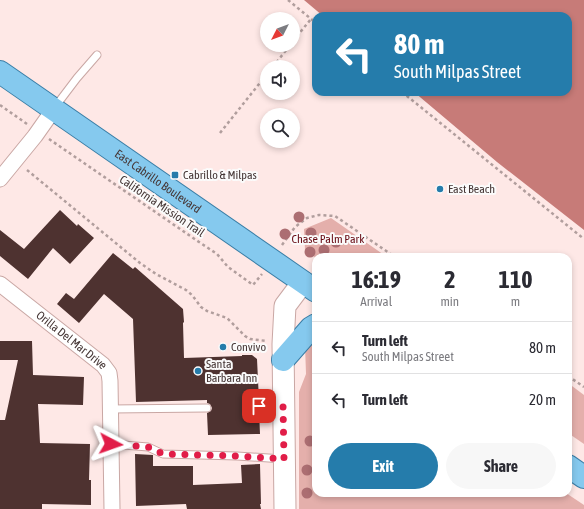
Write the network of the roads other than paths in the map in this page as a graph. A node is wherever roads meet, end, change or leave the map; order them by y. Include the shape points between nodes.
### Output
1 (97, 55) dead end
2 (0, 72) edge
3 (54, 109) junction
4 (0, 179) edge
5 (0, 284) edge
6 (310, 286) edge
7 (312, 327) edge
8 (283, 360) junction
9 (283, 405) junction
10 (259, 406) dead end
11 (207, 408) dead end
12 (111, 409) junction
13 (111, 444) junction
14 (284, 459) junction
15 (572, 469) edge
16 (584, 477) edge
17 (112, 509) edge
18 (284, 509) edge

1 - 3 lane
2 - 3 main road, East Cabrillo Boulevard
3 - 4 street
3 - 6 main road, East Cabrillo Boulevard
5 - 12 street, Orilla Del Mar Drive via 103,365 109,373
6 - 8 main road via 285,306
7 - 8 main road
8 - 9 main road
9 - 10 lane
9 - 14 main road
11 - 12 lane
12 - 13 street, Orilla Del Mar Drive
13 - 14 lane via 148,447 163,454
13 - 17 street, Orilla Del Mar Drive
14 - 18 main road
15 - 16 main road

